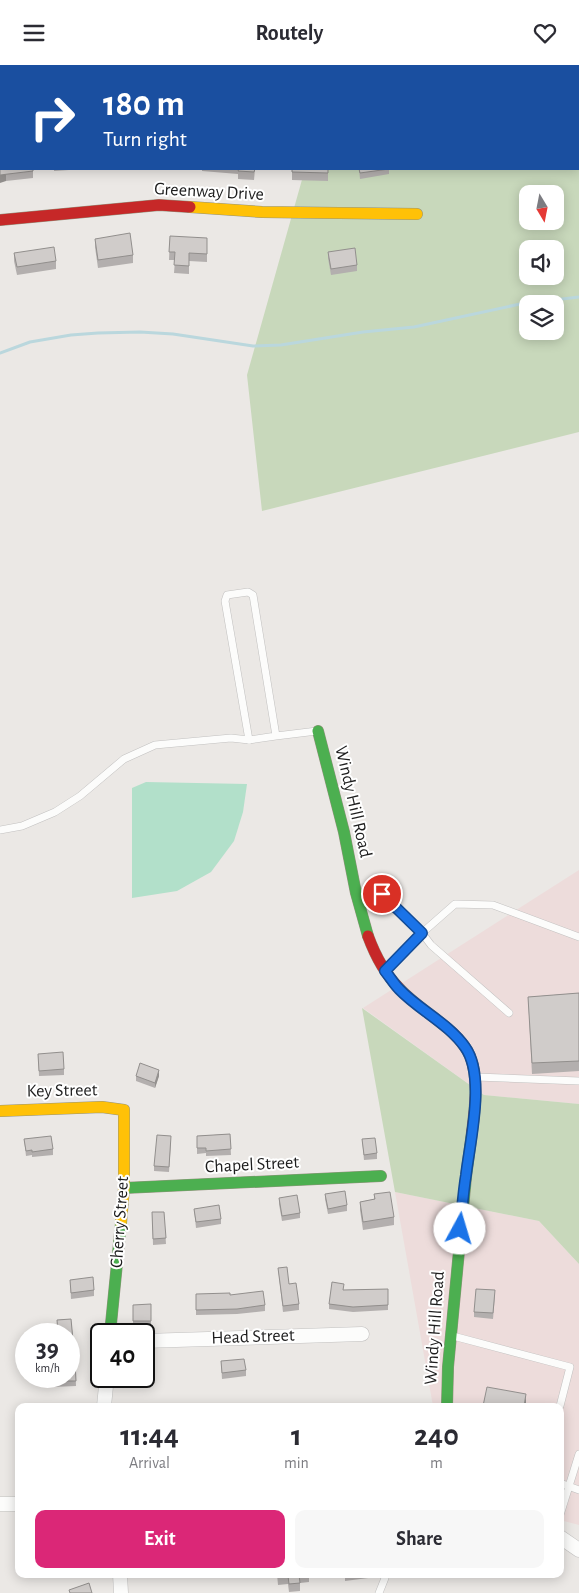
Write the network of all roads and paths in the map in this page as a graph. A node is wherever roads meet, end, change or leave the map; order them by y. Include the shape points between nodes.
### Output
1 (417, 214) dead end
2 (0, 220) edge
3 (318, 731) joint
4 (276, 736) junction
5 (249, 740) junction
6 (0, 829) edge
7 (382, 894) dead end
8 (422, 933) junction
9 (579, 937) edge
10 (385, 971) junction
11 (508, 1013) dead end
12 (476, 1077) junction
13 (579, 1081) edge
14 (124, 1110) joint
15 (0, 1111) edge
16 (381, 1176) dead end
17 (124, 1188) junction
18 (111, 1323) edge
19 (362, 1334) dead end
20 (451, 1335) junction
21 (155, 1341) edge
22 (106, 1388) edge
23 (104, 1403) edge
24 (447, 1403) edge
25 (561, 1403) edge
26 (579, 1454) edge
27 (564, 1484) edge
28 (568, 1486) junction
29 (579, 1489) edge
30 (564, 1500) edge
31 (15, 1504) edge
32 (0, 1505) edge
33 (564, 1540) edge
34 (579, 1550) edge
35 (120, 1578) edge
36 (385, 1578) edge
37 (121, 1593) edge
38 (379, 1593) edge

1 - 2 street, Greenway Drive via 262,212 159,205
3 - 4 lane
3 - 10 street, Windy Hill Road via 365,929
4 - 5 lane
4 - 5 lane via 253,595 248,592 227,595
5 - 6 lane via 231,738 156,745 124,759 80,796 55,812 22,826
7 - 8 lane
8 - 9 lane via 455,904 493,905
8 - 10 lane
8 - 11 lane via 431,945
10 - 12 street, Windy Hill Road via 399,989 466,1048
12 - 13 lane
12 - 20 street, Windy Hill Road
14 - 15 street, Key Street via 102,1107
14 - 17 street, Cherry Street
16 - 17 street, Chapel Street
17 - 18 street, Cherry Street
19 - 21 street, Head Street
20 - 24 street, Windy Hill Road
20 - 25 lane via 570,1367
22 - 23 street
26 - 28 lane
27 - 28 lane
28 - 29 lane
28 - 30 lane
31 - 32 street
33 - 34 street
35 - 37 street
36 - 38 lane

